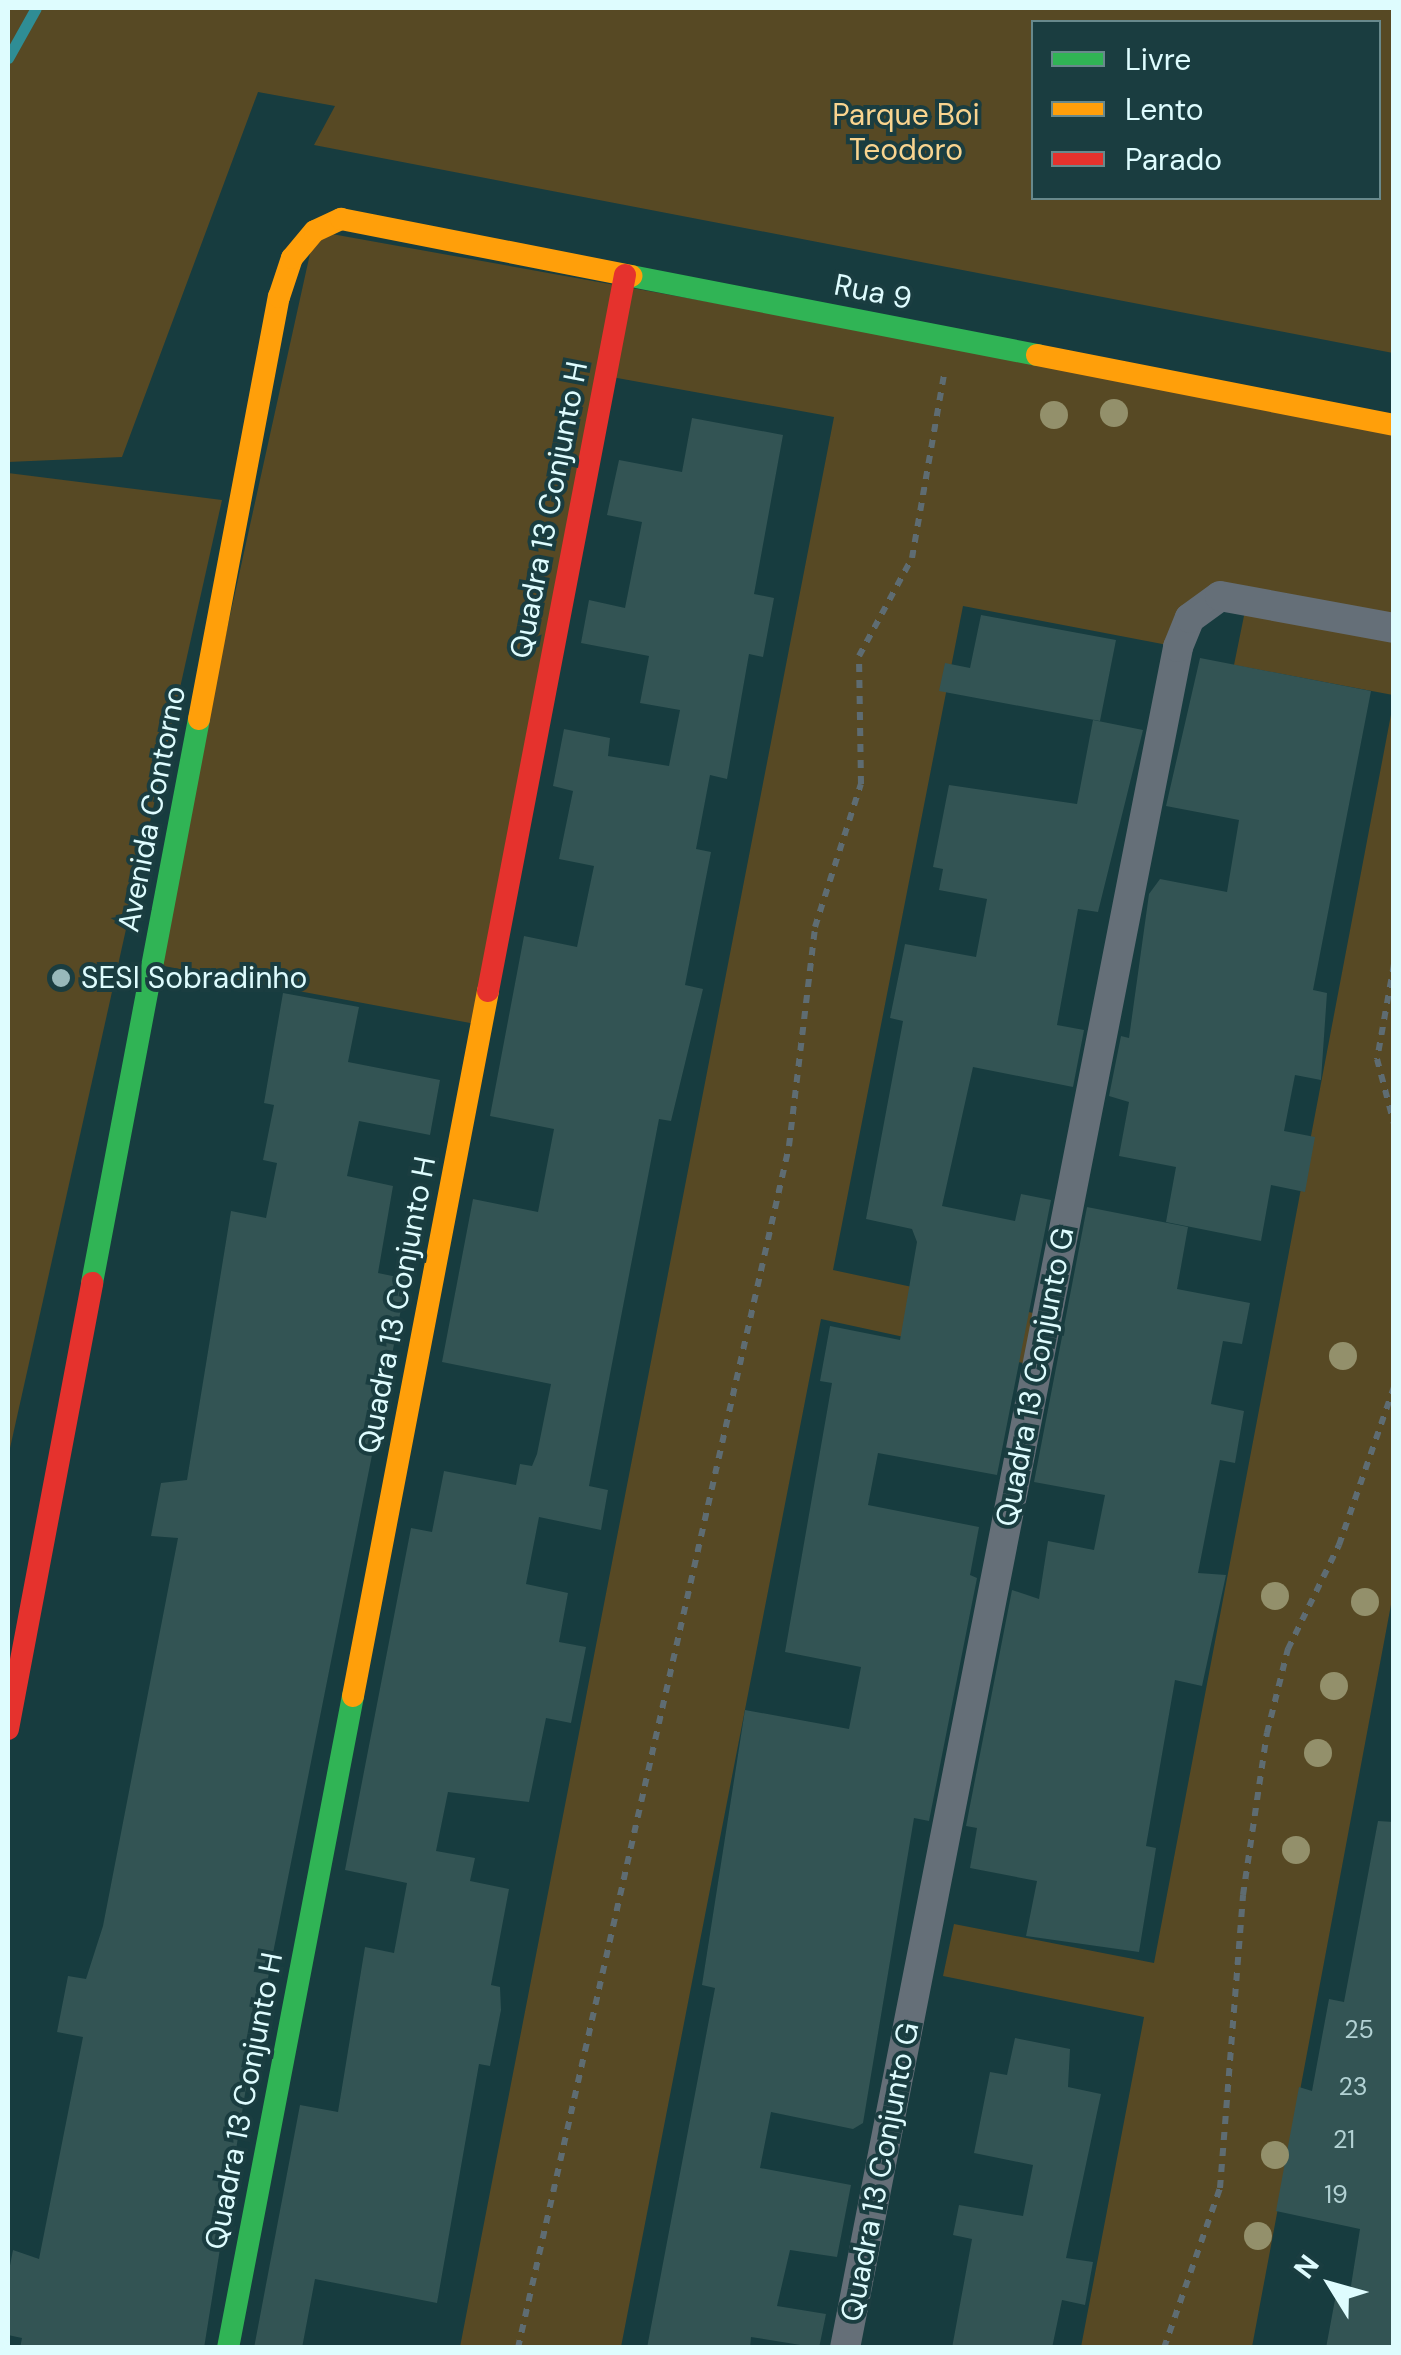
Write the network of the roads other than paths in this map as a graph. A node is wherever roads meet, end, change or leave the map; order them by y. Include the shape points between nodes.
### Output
1 (341, 219) joint
2 (625, 274) junction
3 (1394, 424) edge
4 (1394, 628) edge
5 (8, 1729) edge
6 (228, 2348) edge
7 (845, 2348) edge

1 - 2 street, Rua 9
1 - 5 street, Avenida Contorno via 315,231 292,258 279,297
2 - 3 street, Rua 9
2 - 6 street, Quadra 13 Conjunto H
4 - 7 street, Quadra 13 Conjunto G via 1220,596 1181,636

